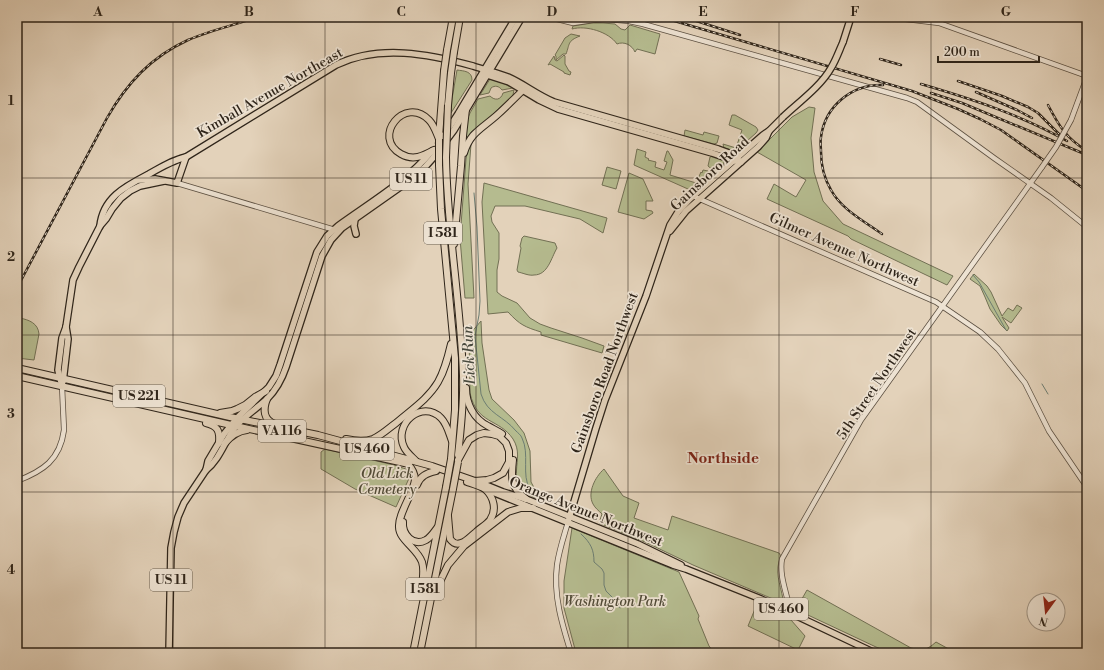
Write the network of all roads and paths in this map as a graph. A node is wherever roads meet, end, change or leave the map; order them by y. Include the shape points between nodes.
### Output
1 (454, 17) edge
2 (460, 17) edge
3 (516, 17) edge
4 (522, 17) edge
5 (549, 17) edge
6 (852, 17) edge
7 (889, 17) edge
8 (912, 18) edge
9 (485, 72) junction
10 (1087, 77) edge
11 (526, 89) junction
12 (466, 109) junction
13 (439, 139) junction
14 (434, 150) junction
15 (186, 156) junction
16 (737, 160) junction
17 (461, 166) junction
18 (137, 180) junction
19 (164, 181) junction
20 (177, 184) junction
21 (1030, 184) junction
22 (693, 196) junction
23 (699, 199) junction
24 (355, 219) junction
25 (100, 226) junction
26 (1087, 227) edge
27 (336, 231) junction
28 (668, 233) junction
29 (356, 234) dead end
30 (452, 256) junction
31 (942, 306) junction
32 (453, 337) junction
33 (17, 368) edge
34 (17, 376) edge
35 (463, 377) junction
36 (62, 378) junction
37 (62, 386) junction
38 (266, 391) junction
39 (267, 399) junction
40 (214, 413) junction
41 (182, 414) junction
42 (237, 422) junction
43 (253, 430) junction
44 (292, 430) junction
45 (384, 433) junction
46 (318, 435) junction
47 (324, 437) junction
48 (222, 443) junction
49 (453, 443) junction
50 (369, 449) junction
51 (458, 461) junction
52 (417, 462) junction
53 (407, 463) junction
54 (436, 471) junction
55 (17, 481) edge
56 (475, 481) junction
57 (1087, 487) edge
58 (484, 489) junction
59 (526, 499) junction
60 (533, 508) junction
61 (448, 516) junction
62 (569, 519) junction
63 (439, 525) junction
64 (431, 601) junction
65 (787, 612) junction
66 (419, 616) junction
67 (169, 653) edge
68 (412, 653) edge
69 (420, 653) edge
70 (571, 653) edge
71 (875, 653) edge

1 - 13 highway, I 581, bridge via 444,71
2 - 30 highway, I 581, bridge via 451,73 446,157
3 - 9 main road, US 11
4 - 9 main road, US 11
5 - 21 street via 573,23 599,20 643,24 912,100
6 - 16 main road, Gainsboro Road, bridge via 835,62 827,75 769,131 762,142
7 - 8 street
8 - 10 street via 939,23
9 - 11 main road, Kimball Avenue Northeast
9 - 12 main road, US 11
9 - 14 main road, US 11
9 - 15 main road, Kimball Avenue Northeast via 420,54 384,54 344,61
10 - 21 street, 5th Street Northwest, bridge via 1071,120
11 - 16 main road, Kimball Avenue Northeast via 538,100 558,109 718,149
11 - 17 highway via 471,136
12 - 17 highway
12 - 24 main road, US 11 via 441,148 425,167
13 - 14 highway via 430,121 418,113 410,112 394,121 390,135 393,147 399,153 416,158
13 - 32 highway, I 581, bridge via 441,209
14 - 27 main road, US 11 via 402,181
15 - 18 main road, Kimball Avenue Northeast
15 - 20 main road
16 - 22 main road, Gainsboro Road
16 - 23 main road, Gainsboro Road
17 - 30 highway
18 - 19 main road
18 - 25 main road, Kimball Avenue Northeast via 122,188 113,198 101,217
19 - 20 main road
19 - 25 main road, Kimball Avenue Northeast via 140,186 126,194 116,203
20 - 27 street
21 - 26 street
21 - 31 street, 5th Street Northwest
22 - 23 street, Gilmer Avenue Northwest
22 - 28 main road, Gainsboro Road via 675,217
23 - 28 main road, Gainsboro Road
23 - 31 street, Gilmer Avenue Northwest
24 - 27 main road, US 11
24 - 29 main road
25 - 36 main road, Kimball Avenue Northeast via 73,280 58,370
27 - 38 main road, US 11 via 324,240 317,252 278,371
27 - 39 main road, US 11 via 322,256 284,371
28 - 62 main road, Gainsboro Road Northwest via 605,400
30 - 35 highway, I 581
31 - 57 street, Gilmer Avenue Northwest via 980,332 998,349 1025,383 1049,431
31 - 65 street, 5th Street Northwest via 862,420 782,559
32 - 45 highway via 444,369 433,389
32 - 49 highway, I 581 via 456,392
33 - 36 highway, US 221
34 - 37 highway, US 221
35 - 51 highway, I 581
35 - 59 highway via 469,406 474,415 504,435 511,444 512,480 517,492
36 - 37 main road, Kimball Avenue Northeast
36 - 40 highway, US 221
37 - 41 highway, US 221
37 - 55 street via 64,430 59,449 42,470
38 - 40 highway via 237,409
38 - 42 main road, US 11
39 - 42 main road, US 11
39 - 44 highway, VA 116 via 265,412 268,420
40 - 42 highway, US 221
41 - 42 highway, US 221
41 - 48 highway via 214,426
42 - 43 highway, US 460
42 - 44 highway, US 460
42 - 47 highway, VA 116 via 317,438
42 - 48 main road, US 11
43 - 48 highway via 238,432
43 - 53 highway, US 460
44 - 46 highway, US 460
45 - 46 highway via 360,441
45 - 50 highway
46 - 47 highway, US 460
47 - 50 highway, US 460
48 - 67 main road, US 11 via 208,461 206,470 178,516 172,548
49 - 52 highway via 447,427 439,416 425,412 413,415 403,427 401,440
49 - 63 highway, I 581, bridge
50 - 52 highway, US 460
51 - 56 highway via 467,442 477,435 492,434 499,436 506,443 510,458 503,473 487,480
51 - 61 highway, I 581, bridge
52 - 56 highway, US 460
53 - 54 highway, US 460
53 - 66 highway via 413,471 415,480 399,527 401,535 418,554 423,567
54 - 58 highway, US 460
54 - 63 highway via 418,481 403,527 407,536 419,542 426,540
56 - 59 main road, Orange Avenue Northwest / US 460
58 - 60 main road, Orange Avenue Northwest / US 460
58 - 61 highway via 493,500 492,516 464,542 457,544 450,539
59 - 62 main road, Orange Avenue Northwest / US 460
60 - 62 main road, Orange Avenue Northwest / US 460
60 - 64 highway via 508,512 464,546 448,565
61 - 64 highway, I 581
62 - 65 main road, Orange Avenue Northwest / US 460 via 649,549
62 - 70 street via 558,564 556,585 560,613
63 - 66 highway, I 581
64 - 69 highway, I 581
65 - 71 main road, Orange Avenue Northwest / US 460
66 - 68 highway, I 581

